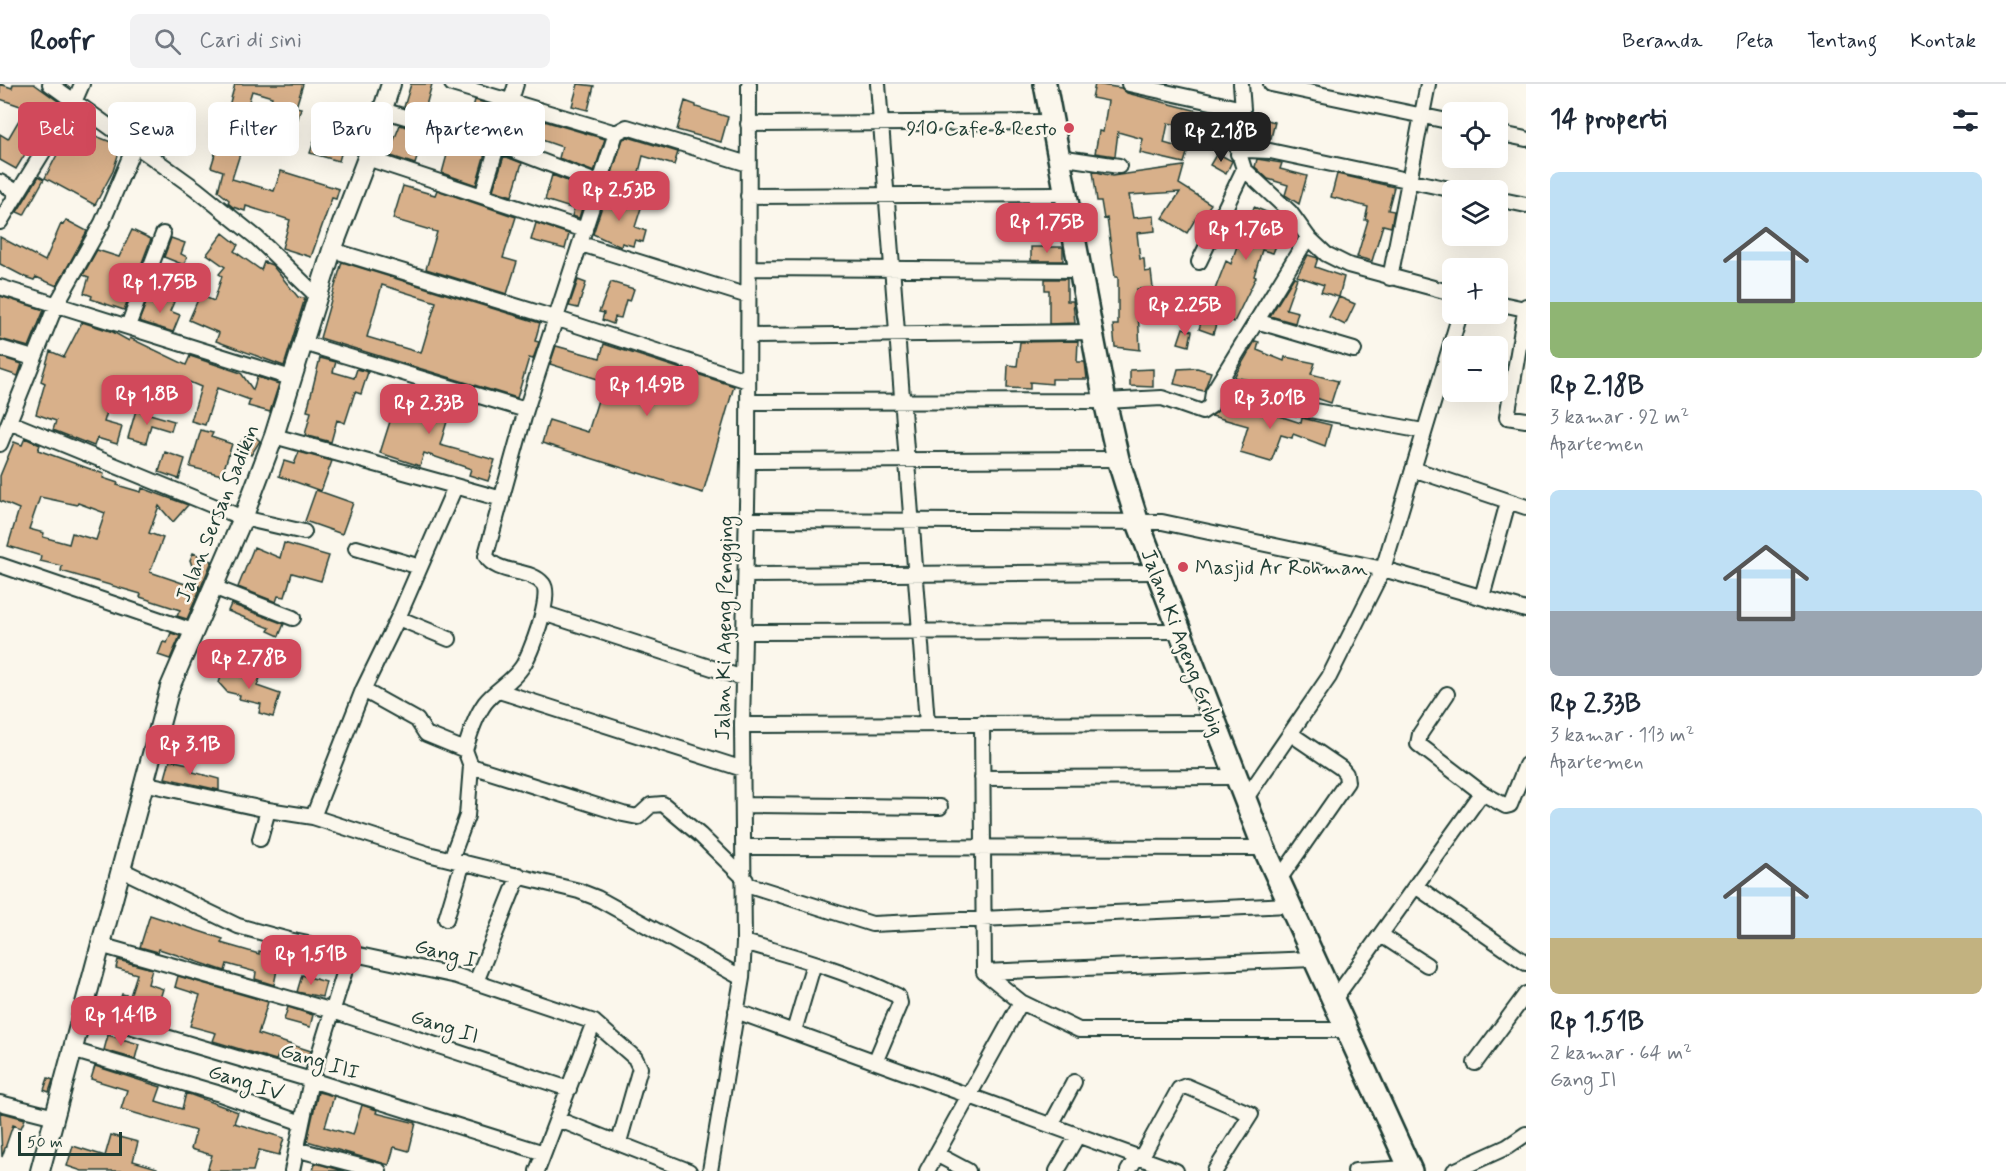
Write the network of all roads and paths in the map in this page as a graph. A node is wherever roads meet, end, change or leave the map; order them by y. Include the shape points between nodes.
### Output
1 (50, 84) edge
2 (82, 84) edge
3 (391, 84) edge
4 (452, 84) edge
5 (516, 84) edge
6 (748, 84) edge
7 (878, 84) edge
8 (1045, 84) edge
9 (1129, 84) edge
10 (1240, 84) edge
11 (1271, 84) edge
12 (1428, 84) edge
13 (75, 100) junction
14 (385, 102) edge
15 (511, 102) joint
16 (1243, 109) junction
17 (545, 112) edge
18 (1422, 116) junction
19 (1442, 120) edge
20 (880, 122) junction
21 (1052, 122) junction
22 (748, 124) junction
23 (108, 125) edge
24 (616, 133) junction
25 (1508, 135) edge
26 (1526, 139) edge
27 (1238, 154) junction
28 (130, 156) edge
29 (150, 156) edge
30 (494, 156) edge
31 (528, 156) edge
32 (1059, 157) junction
33 (367, 158) joint
34 (748, 164) junction
35 (1119, 166) dead end
36 (1244, 169) junction
37 (1410, 181) junction
38 (0, 182) edge
39 (601, 184) junction
40 (1442, 188) edge
41 (17, 192) junction
42 (1067, 194) junction
43 (886, 195) junction
44 (482, 196) junction
45 (748, 196) junction
46 (1508, 202) edge
47 (1526, 206) edge
48 (0, 222) edge
49 (164, 234) dead end
50 (583, 237) junction
51 (1308, 237) junction
52 (332, 250) junction
53 (1199, 262) dead end
54 (749, 268) junction
55 (892, 269) junction
56 (1082, 270) junction
57 (1390, 278) junction
58 (0, 287) edge
59 (1442, 291) edge
60 (748, 296) junction
61 (318, 297) junction
62 (56, 305) junction
63 (1508, 305) edge
64 (1526, 308) edge
65 (555, 318) junction
66 (1256, 321) junction
67 (1457, 324) edge
68 (128, 326) junction
69 (1093, 332) junction
70 (897, 333) junction
71 (748, 336) junction
72 (303, 343) junction
73 (0, 348) edge
74 (1354, 350) dead end
75 (33, 358) junction
76 (291, 378) junction
77 (748, 381) junction
78 (1213, 392) junction
79 (1105, 401) junction
80 (748, 402) junction
81 (902, 402) junction
82 (526, 410) junction
83 (1526, 420) edge
84 (1423, 431) junction
85 (4, 432) edge
86 (274, 436) junction
87 (1118, 459) junction
88 (748, 461) junction
89 (907, 462) junction
90 (1413, 469) junction
91 (455, 487) junction
92 (502, 500) junction
93 (1508, 502) junction
94 (1526, 507) edge
95 (243, 519) junction
96 (747, 520) junction
97 (912, 520) junction
98 (1137, 520) junction
99 (304, 532) dead end
100 (356, 548) dead end
101 (0, 565) edge
102 (420, 567) junction
103 (1383, 569) junction
104 (1156, 572) junction
105 (916, 573) junction
106 (746, 575) junction
107 (213, 587) junction
108 (1482, 597) junction
109 (1526, 610) edge
110 (543, 613) junction
111 (293, 618) dead end
112 (398, 618) junction
113 (193, 631) junction
114 (920, 631) junction
115 (1179, 631) junction
116 (745, 632) junction
117 (449, 639) dead end
118 (743, 678) junction
119 (363, 690) junction
120 (499, 691) junction
121 (1447, 694) dead end
122 (927, 723) junction
123 (982, 723) junction
124 (1214, 723) junction
125 (742, 724) junction
126 (1291, 734) junction
127 (465, 750) junction
128 (1526, 765) edge
129 (471, 766) junction
130 (743, 769) junction
131 (1235, 777) junction
132 (982, 778) junction
133 (143, 783) junction
134 (1482, 793) junction
135 (1244, 801) junction
136 (743, 805) junction
137 (940, 807) dead end
138 (268, 810) junction
139 (313, 817) junction
140 (260, 839) dead end
141 (745, 847) junction
142 (983, 847) junction
143 (1264, 848) junction
144 (457, 860) junction
145 (120, 869) junction
146 (519, 875) junction
147 (1278, 881) junction
148 (746, 882) junction
149 (1416, 887) junction
150 (1288, 904) junction
151 (446, 919) dead end
152 (983, 919) junction
153 (1381, 936) junction
154 (744, 942) junction
155 (100, 945) junction
156 (351, 951) junction
157 (1313, 959) junction
158 (814, 963) junction
159 (1526, 963) edge
160 (1426, 965) dead end
161 (984, 972) junction
162 (742, 978) junction
163 (476, 982) junction
164 (1526, 994) edge
165 (1333, 1001) junction
166 (1021, 1002) junction
167 (333, 1011) junction
168 (736, 1011) junction
169 (82, 1012) junction
170 (594, 1022) junction
171 (1347, 1030) junction
172 (794, 1031) junction
173 (72, 1050) junction
174 (876, 1060) junction
175 (1475, 1063) dead end
176 (311, 1080) junction
177 (1074, 1082) dead end
178 (569, 1089) junction
179 (969, 1095) junction
180 (0, 1103) edge
181 (55, 1117) junction
182 (557, 1119) junction
183 (302, 1123) junction
184 (1051, 1125) junction
185 (1526, 1134) edge
186 (1078, 1135) junction
187 (619, 1142) junction
188 (298, 1150) junction
189 (544, 1153) junction
190 (936, 1154) junction
191 (1139, 1158) junction
192 (1410, 1170) edge
193 (40, 1171) edge
194 (292, 1171) edge
195 (379, 1171) edge
196 (537, 1171) edge
197 (689, 1171) edge
198 (710, 1171) edge
199 (927, 1171) edge
200 (968, 1171) edge
201 (1057, 1171) edge
202 (1128, 1171) edge
203 (1176, 1171) edge
204 (1215, 1171) edge
205 (1355, 1171) edge
206 (1454, 1171) edge

1 - 13 street
2 - 13 street
3 - 14 main road, Jalan Sersan Sadikin
4 - 15 street
5 - 15 street
6 - 22 street, Jalan Ki Ageng Pengging
7 - 20 street
8 - 21 main road, Jalan Ki Ageng Gribig
9 - 16 street
10 - 16 street
11 - 18 street
12 - 18 street
13 - 23 street
13 - 41 street
16 - 27 street
17 - 24 street
18 - 19 street
18 - 37 street
20 - 21 street
20 - 22 street
20 - 43 street
21 - 32 main road, Jalan Ki Ageng Gribig
22 - 34 street, Jalan Ki Ageng Pengging
24 - 34 street via 627,127
24 - 39 street
25 - 26 street
27 - 36 street
27 - 37 street via 1247,150 1270,151
28 - 62 street via 102,223
29 - 61 street via 257,238
30 - 44 street
31 - 39 street
32 - 35 street
32 - 42 main road, Jalan Ki Ageng Gribig
33 - 44 street
33 - 52 main road, Jalan Sersan Sadikin
34 - 45 street, Jalan Ki Ageng Pengging
36 - 51 street via 1290,212
36 - 53 street
37 - 40 street
37 - 57 street
38 - 41 street
39 - 50 street
41 - 48 street
42 - 43 street
42 - 56 main road, Jalan Ki Ageng Gribig
43 - 45 street
43 - 55 street
44 - 50 street
45 - 54 street, Jalan Ki Ageng Pengging
46 - 47 street
49 - 68 street
50 - 60 street
50 - 65 street
51 - 57 street via 1336,261
51 - 66 street
52 - 61 main road, Jalan Sersan Sadikin
52 - 65 street
54 - 55 street
54 - 60 street, Jalan Ki Ageng Pengging
55 - 56 street
55 - 70 street
56 - 69 main road, Jalan Ki Ageng Gribig
57 - 59 street
58 - 62 street
60 - 71 street, Jalan Ki Ageng Pengging
61 - 72 main road, Jalan Sersan Sadikin
62 - 68 street
62 - 75 street
63 - 64 street
64 - 83 street via 1507,417
65 - 77 street
65 - 82 street
66 - 74 street
66 - 78 street
67 - 84 street
68 - 76 street
69 - 70 street
69 - 79 main road, Jalan Ki Ageng Gribig
70 - 71 street
70 - 81 street
71 - 77 street, Jalan Ki Ageng Pengging
72 - 76 main road, Jalan Sersan Sadikin
72 - 82 street
73 - 75 street
75 - 85 street
76 - 86 main road, Jalan Sersan Sadikin
77 - 80 street, Jalan Ki Ageng Pengging
78 - 79 street via 1212,406 1203,412 1162,398
78 - 84 street
79 - 81 street
79 - 87 main road, Jalan Ki Ageng Gribig
80 - 81 street
80 - 88 street, Jalan Ki Ageng Pengging
81 - 89 street
82 - 92 street
84 - 90 street
85 - 95 street
86 - 91 street
86 - 95 main road, Jalan Sersan Sadikin
87 - 89 street
87 - 98 main road, Jalan Ki Ageng Gribig
88 - 89 street
88 - 96 street, Jalan Ki Ageng Pengging
89 - 97 street
90 - 93 street
90 - 103 street
91 - 92 street
91 - 102 street
92 - 110 street via 486,555 494,564 544,584
93 - 94 street
93 - 108 street
95 - 99 street
95 - 107 main road, Jalan Sersan Sadikin
96 - 97 street
96 - 106 street, Jalan Ki Ageng Pengging
97 - 98 street
97 - 105 street
98 - 103 street
98 - 104 main road, Jalan Ki Ageng Gribig
100 - 102 street
101 - 113 street
102 - 112 street
103 - 108 street
103 - 126 street via 1329,677
104 - 105 street
104 - 115 main road, Jalan Ki Ageng Gribig
105 - 106 street
105 - 114 street
106 - 116 street, Jalan Ki Ageng Pengging
107 - 111 street
107 - 113 main road, Jalan Sersan Sadikin
108 - 109 street
110 - 118 street
110 - 120 street via 522,667
112 - 117 street
112 - 119 street
113 - 133 main road, Jalan Sersan Sadikin via 170,687
114 - 115 street
114 - 116 street
114 - 122 street
115 - 124 main road, Jalan Ki Ageng Gribig
116 - 118 street, Jalan Ki Ageng Pengging
118 - 125 street, Jalan Ki Ageng Pengging
119 - 127 street via 417,720 426,734
119 - 139 street
120 - 127 street via 479,714
120 - 130 street
121 - 134 street via 1418,744
122 - 123 street
122 - 125 street
123 - 124 street
123 - 132 street
124 - 131 main road, Jalan Ki Ageng Gribig
125 - 130 street, Jalan Ki Ageng Pengging
126 - 135 street
126 - 147 street via 1341,768 1347,782
127 - 129 street
128 - 134 street via 1510,805
129 - 144 street via 467,816
129 - 148 street via 633,817 655,803 663,804
130 - 136 street, Jalan Ki Ageng Pengging
131 - 132 street
131 - 135 main road, Jalan Ki Ageng Gribig
132 - 142 street
133 - 138 street
133 - 145 main road, Jalan Sersan Sadikin
134 - 149 street
135 - 143 main road, Jalan Ki Ageng Gribig
136 - 137 street
136 - 141 street, Jalan Ki Ageng Pengging
138 - 139 street
138 - 140 street
139 - 144 street
141 - 142 street
141 - 148 street, Jalan Ki Ageng Pengging
142 - 143 street
142 - 152 street
143 - 147 main road, Jalan Ki Ageng Gribig
144 - 146 street
144 - 151 street
145 - 155 main road, Jalan Sersan Sadikin
145 - 156 street, Gang I via 238,926
146 - 162 street via 597,898
146 - 163 street
147 - 150 main road, Jalan Ki Ageng Gribig
148 - 152 street via 872,924
148 - 154 street, Jalan Ki Ageng Pengging
149 - 153 street
149 - 159 street
150 - 152 street
150 - 157 main road, Jalan Ki Ageng Gribig
152 - 161 street
153 - 160 street
153 - 165 street
154 - 158 street
154 - 162 street, Jalan Ki Ageng Pengging
155 - 167 street, Gang II
155 - 169 main road, Jalan Sersan Sadikin
156 - 163 street, Gang I
156 - 167 street
157 - 161 street
157 - 165 main road, Jalan Ki Ageng Gribig
158 - 172 street
158 - 174 street via 898,996 900,1003
161 - 166 street
162 - 168 street, Jalan Ki Ageng Pengging
163 - 170 street, Gang I
164 - 175 street
165 - 171 main road, Jalan Ki Ageng Gribig
166 - 171 street via 1079,1030
166 - 179 street
167 - 176 street
167 - 178 street, Gang II
168 - 172 street
168 - 198 street, Jalan Ki Ageng Pengging
169 - 173 main road, Jalan Sersan Sadikin
169 - 176 street, Gang III
170 - 178 street
170 - 187 street, Gang I via 635,1058 640,1068
171 - 192 main road, Jalan Ki Ageng Gribig
172 - 174 street
173 - 181 main road, Jalan Sersan Sadikin
173 - 183 street, Gang IV
174 - 179 street
176 - 183 street
176 - 189 street, Gang III
177 - 184 street
178 - 182 street
179 - 184 street
179 - 190 street
180 - 181 street
181 - 193 main road, Jalan Sersan Sadikin
182 - 187 street
182 - 189 street
183 - 188 street
184 - 186 street
185 - 206 street
186 - 191 street
186 - 201 street
187 - 197 street
188 - 194 street
188 - 195 street
189 - 196 street
190 - 199 street
190 - 200 street
191 - 202 street
191 - 203 street
191 - 204 street via 1179,1089 1186,1086 1251,1114
192 - 205 street

